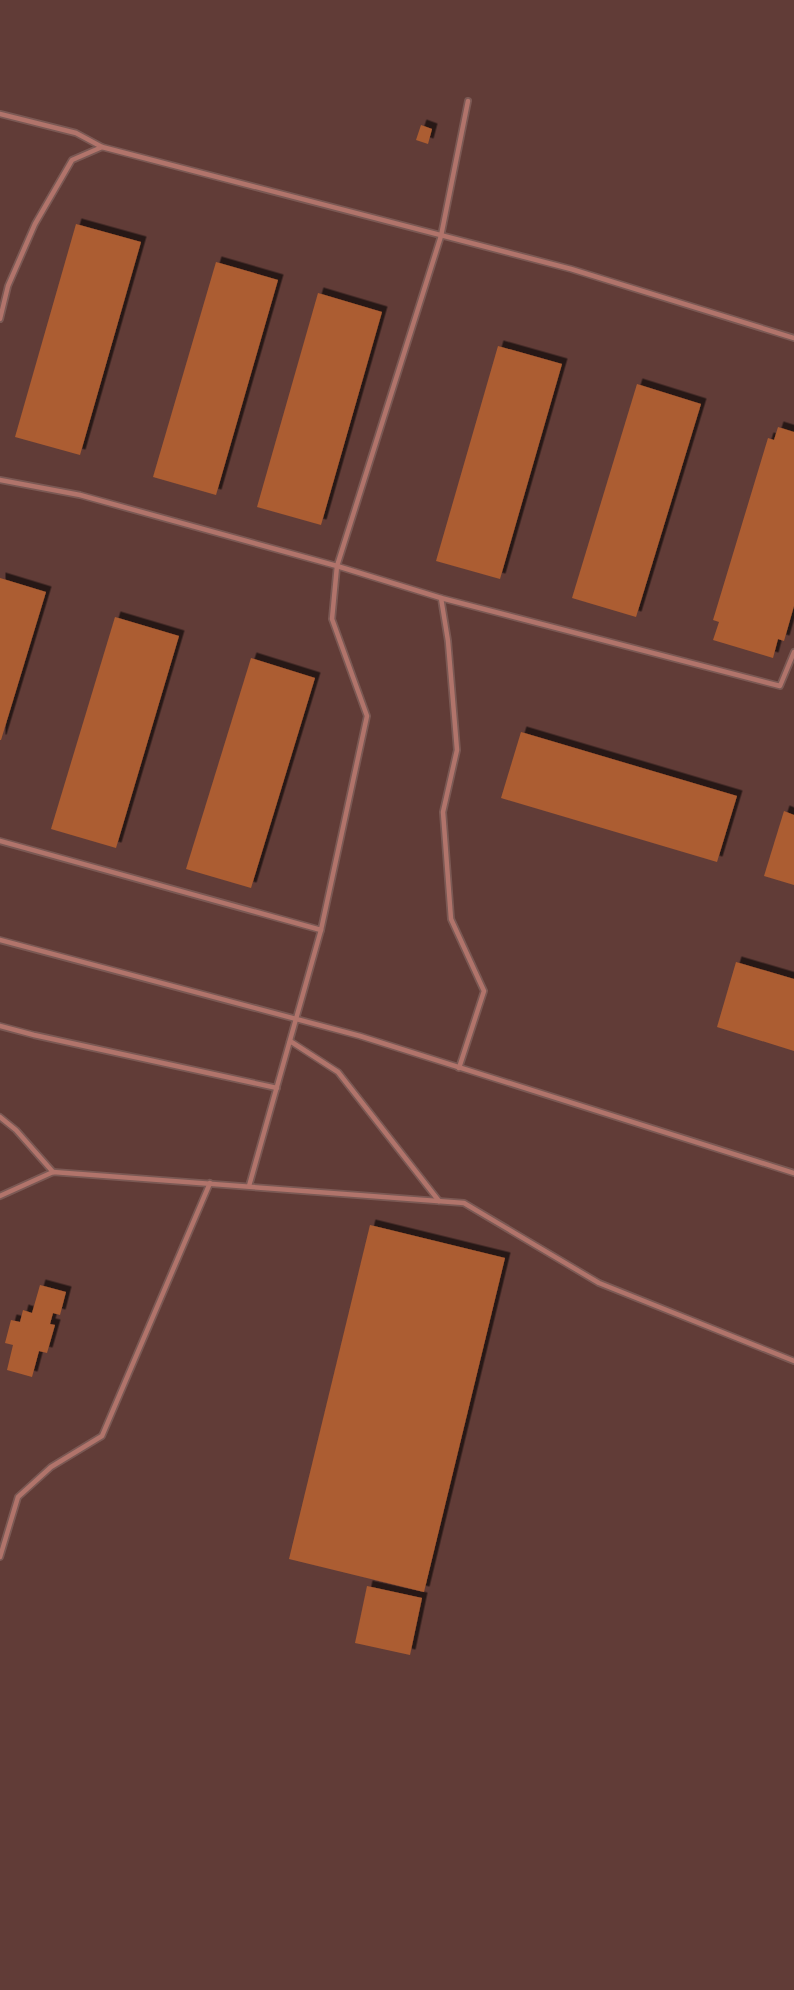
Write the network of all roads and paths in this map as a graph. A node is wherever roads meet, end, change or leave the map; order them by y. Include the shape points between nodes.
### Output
1 (468, 101) dead end
2 (0, 114) edge
3 (102, 147) junction
4 (441, 236) junction
5 (0, 319) edge
6 (794, 338) edge
7 (0, 480) edge
8 (337, 566) junction
9 (441, 598) junction
10 (794, 652) edge
11 (0, 841) edge
12 (321, 930) junction
13 (0, 940) edge
14 (296, 1019) junction
15 (0, 1026) edge
16 (290, 1041) junction
17 (459, 1068) junction
18 (277, 1088) junction
19 (0, 1117) edge
20 (53, 1172) junction
21 (794, 1173) edge
22 (210, 1183) junction
23 (249, 1186) junction
24 (0, 1196) edge
25 (439, 1201) junction
26 (794, 1361) edge
27 (0, 1557) edge

1 - 4 lane
2 - 3 lane via 76,133
3 - 4 lane
3 - 5 lane via 72,160 35,224 8,286
4 - 6 lane via 571,269
4 - 8 lane
7 - 8 lane via 80,495
8 - 9 lane
8 - 12 lane via 332,619 367,716
9 - 10 lane via 780,686
9 - 17 lane via 457,750 443,812 451,919 484,991
11 - 12 lane
12 - 14 lane
13 - 14 lane
14 - 16 lane
14 - 17 lane
15 - 18 lane
16 - 18 lane
16 - 25 lane via 338,1072
17 - 21 lane
18 - 23 lane
19 - 20 lane
20 - 22 lane
20 - 24 lane
22 - 23 lane
22 - 27 lane via 102,1436 51,1467 18,1497
23 - 25 lane
25 - 26 lane via 464,1203 600,1283

